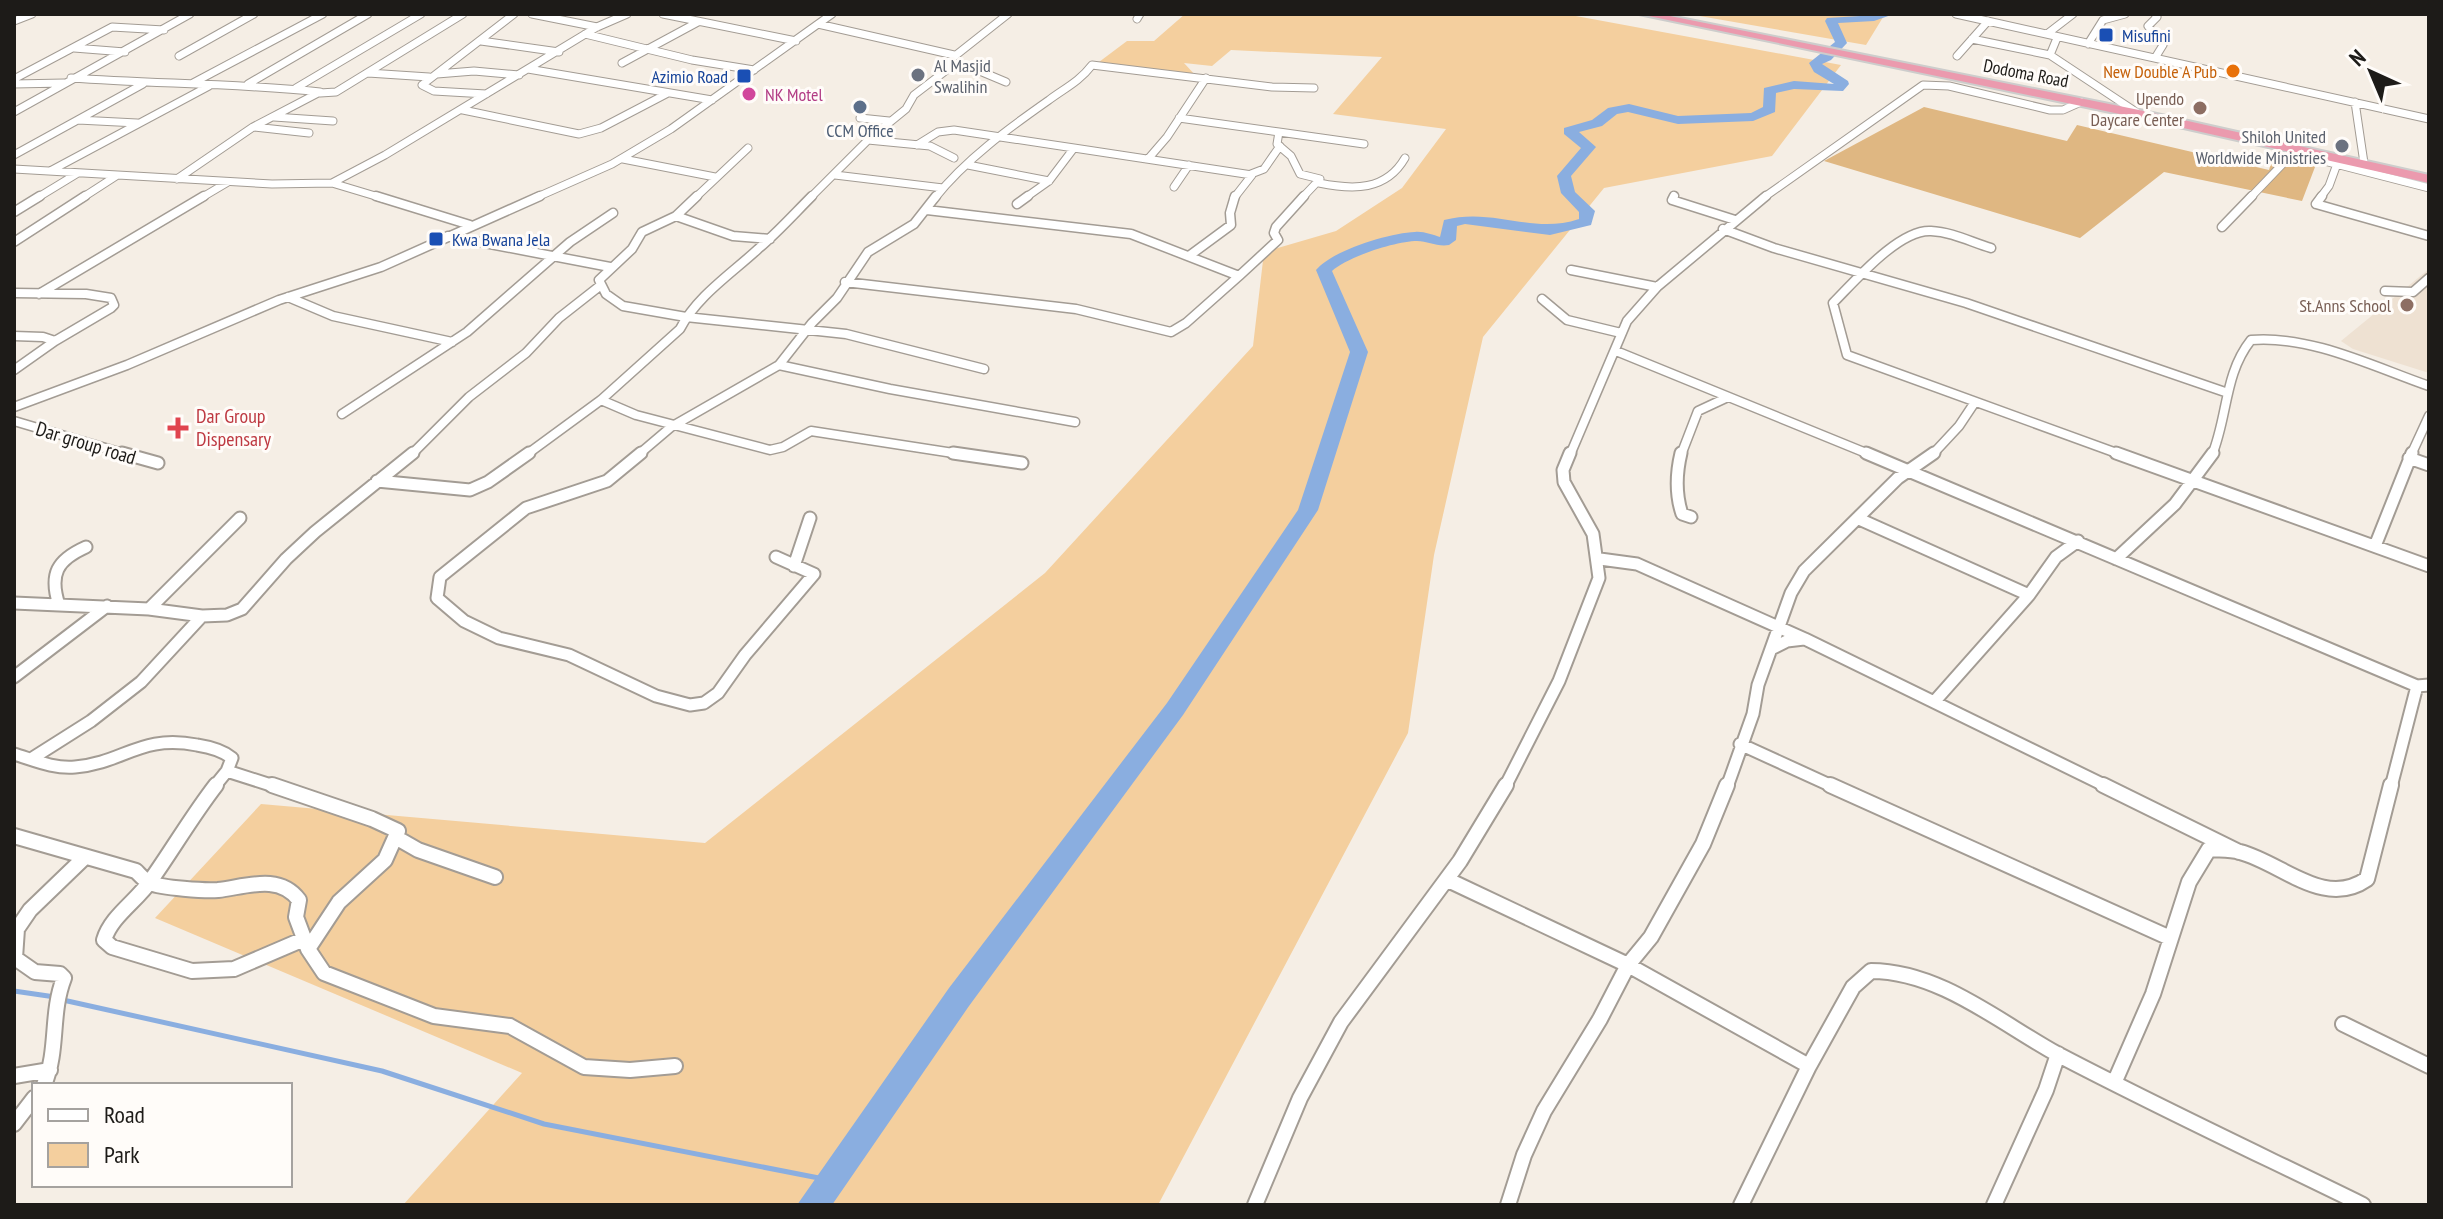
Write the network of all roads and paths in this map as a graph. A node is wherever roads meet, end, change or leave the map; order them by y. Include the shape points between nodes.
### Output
1 (190, 14) edge
2 (254, 14) edge
3 (323, 14) edge
4 (368, 14) edge
5 (421, 14) edge
6 (463, 14) edge
7 (514, 14) edge
8 (532, 14) edge
9 (627, 14) edge
10 (663, 14) edge
11 (832, 14) edge
12 (1008, 14) edge
13 (1644, 14) edge
14 (1956, 14) edge
15 (2073, 14) edge
16 (2125, 14) edge
17 (2155, 14) edge
18 (14, 15) edge
19 (29, 15) edge
20 (1976, 16) edge
21 (14, 21) edge
22 (699, 21) junction
23 (1988, 21) junction
24 (818, 24) junction
25 (597, 27) junction
26 (165, 30) junction
27 (585, 34) junction
28 (2047, 34) junction
29 (2057, 38) junction
30 (1972, 39) junction
31 (481, 41) junction
32 (796, 41) junction
33 (2088, 44) junction
34 (73, 48) junction
35 (645, 49) junction
36 (125, 52) junction
37 (559, 52) junction
38 (954, 55) junction
39 (2050, 55) junction
40 (179, 56) dead end
41 (1957, 56) dead end
42 (2155, 58) junction
43 (622, 63) dead end
44 (946, 63) junction
45 (528, 69) junction
46 (754, 70) junction
47 (368, 73) junction
48 (519, 75) junction
49 (433, 76) junction
50 (1206, 78) junction
51 (68, 80) junction
52 (14, 82) edge
53 (1006, 82) dead end
54 (144, 83) junction
55 (191, 84) junction
56 (247, 84) junction
57 (210, 85) junction
58 (1314, 88) dead end
59 (295, 89) junction
60 (320, 93) junction
61 (668, 93) junction
62 (487, 94) junction
63 (712, 100) junction
64 (2081, 102) junction
65 (2355, 102) junction
66 (462, 109) junction
67 (14, 112) edge
68 (2139, 114) junction
69 (273, 117) junction
70 (860, 118) dead end
71 (1179, 118) junction
72 (2429, 119) edge
73 (78, 120) junction
74 (333, 121) dead end
75 (889, 121) junction
76 (138, 123) junction
77 (253, 127) junction
78 (1279, 132) junction
79 (309, 133) dead end
80 (1001, 135) junction
81 (868, 140) junction
82 (1364, 144) dead end
83 (917, 145) junction
84 (1280, 146) junction
85 (748, 148) dead end
86 (1074, 148) junction
87 (2295, 151) junction
88 (14, 155) edge
89 (954, 158) dead end
90 (1405, 158) dead end
91 (623, 159) junction
92 (1148, 159) junction
93 (2364, 163) junction
94 (2337, 164) junction
95 (968, 165) junction
96 (1189, 165) junction
97 (14, 169) edge
98 (51, 171) junction
99 (78, 173) junction
100 (1251, 174) junction
101 (835, 175) junction
102 (116, 176) junction
103 (715, 177) junction
104 (177, 179) junction
105 (2429, 179) edge
106 (1049, 181) junction
107 (228, 182) junction
108 (332, 183) junction
109 (1319, 183) junction
110 (1174, 187) dead end
111 (943, 188) junction
112 (2429, 188) edge
113 (1674, 196) dead end
114 (1017, 204) dead end
115 (927, 210) junction
116 (14, 212) edge
117 (613, 213) dead end
118 (676, 216) junction
119 (1735, 220) junction
120 (470, 225) junction
121 (2222, 227) dead end
122 (1723, 229) junction
123 (448, 236) junction
124 (2429, 236) edge
125 (770, 239) junction
126 (14, 242) edge
127 (1991, 248) dead end
128 (1189, 256) junction
129 (553, 258) junction
130 (610, 267) junction
131 (1571, 270) dead end
132 (1864, 275) junction
133 (1239, 276) junction
134 (2429, 278) edge
135 (845, 282) junction
136 (601, 285) junction
137 (1657, 287) junction
138 (2385, 291) dead end
139 (14, 293) edge
140 (39, 294) junction
141 (288, 297) junction
142 (1542, 299) dead end
143 (686, 317) junction
144 (806, 331) junction
145 (1621, 333) junction
146 (14, 336) edge
147 (55, 341) junction
148 (452, 342) junction
149 (1616, 351) junction
150 (779, 365) junction
151 (984, 369) dead end
152 (14, 370) edge
153 (2429, 386) edge
154 (2225, 392) junction
155 (1728, 397) junction
156 (601, 400) junction
157 (1975, 402) junction
158 (14, 407) edge
159 (342, 414) dead end
160 (2429, 416) edge
161 (14, 421) edge
162 (1075, 422) dead end
163 (675, 425) junction
164 (2409, 458) junction
165 (158, 463) dead end
166 (1022, 463) dead end
167 (2429, 465) edge
168 (1912, 471) junction
169 (377, 481) junction
170 (2192, 482) junction
171 (1691, 517) dead end
172 (240, 518) dead end
173 (810, 518) dead end
174 (1859, 519) junction
175 (2078, 541) junction
176 (2375, 546) junction
177 (86, 547) dead end
178 (776, 557) dead end
179 (1600, 559) junction
180 (2116, 559) junction
181 (794, 566) junction
182 (2429, 566) edge
183 (2029, 595) junction
184 (14, 603) edge
185 (59, 605) junction
186 (107, 606) junction
187 (149, 609) junction
188 (202, 616) junction
189 (1778, 627) junction
190 (1805, 639) junction
191 (1771, 649) junction
192 (14, 677) edge
193 (2423, 685) edge
194 (1934, 702) junction
195 (1740, 744) junction
196 (14, 754) edge
197 (31, 759) junction
198 (227, 771) junction
199 (14, 836) edge
200 (397, 838) junction
201 (2239, 852) junction
202 (85, 857) junction
203 (495, 877) dead end
204 (1448, 880) junction
205 (149, 883) junction
206 (2170, 938) junction
207 (306, 944) junction
208 (1628, 965) junction
209 (2343, 1024) dead end
210 (2058, 1054) junction
211 (675, 1066) dead end
212 (1809, 1066) junction
213 (2429, 1066) edge
214 (14, 1076) edge
215 (47, 1078) edge
216 (2115, 1081) junction
217 (32, 1101) edge
218 (14, 1124) edge
219 (1255, 1205) edge
220 (1508, 1205) edge
221 (1741, 1205) edge
222 (1994, 1205) edge
223 (2363, 1205) edge

1 - 26 street
2 - 40 street
3 - 55 street
4 - 56 street
5 - 59 street
6 - 47 street
7 - 31 street
8 - 25 street
9 - 25 street
10 - 22 street
11 - 24 street
12 - 38 street
13 - 64 highway, Dodoma Road
14 - 20 street
15 - 28 street
16 - 33 street via 2103,20
17 - 42 street via 2148,26 2163,45
18 - 19 street
19 - 21 street
20 - 23 street
22 - 32 street
22 - 35 street
23 - 28 street
23 - 30 street
24 - 32 street
24 - 38 street
25 - 27 street
26 - 34 street via 115,26
26 - 36 street
27 - 35 street
27 - 37 street
28 - 29 street
29 - 33 street
29 - 39 street
30 - 39 street
30 - 41 street
31 - 37 street
31 - 49 street
32 - 46 street
33 - 42 street
34 - 36 street
34 - 52 street
35 - 43 street
35 - 46 street
36 - 51 street
37 - 45 street
38 - 44 street
39 - 68 street
42 - 65 street
44 - 53 street
44 - 75 street via 948,69
45 - 48 street
45 - 61 street
46 - 63 street
47 - 49 street
47 - 60 street via 336,92
48 - 49 street via 474,71
48 - 62 street
49 - 62 street via 422,85 434,91
50 - 58 street
50 - 71 street
50 - 80 street via 1092,65 1080,81
51 - 52 street
51 - 54 street
51 - 67 street
54 - 55 street
54 - 73 street
55 - 57 street
56 - 57 street
56 - 59 street
57 - 76 street
59 - 60 street
60 - 69 street
61 - 63 street
61 - 66 street via 585,134
62 - 66 street
63 - 91 street
64 - 68 highway, Dodoma Road
64 - 119 street via 2050,110 1949,86 1918,86
65 - 72 street
65 - 93 street
66 - 108 street
68 - 87 highway, Dodoma Road
69 - 74 street
69 - 77 street
70 - 75 street
71 - 78 street
71 - 92 street
73 - 76 street
73 - 88 street
75 - 81 street
76 - 98 street
77 - 79 street
77 - 104 street
78 - 82 street
78 - 84 street
80 - 83 street via 943,130
80 - 86 street
80 - 95 street
81 - 83 street
81 - 101 street
83 - 89 street via 935,147
84 - 100 street via 1267,166
84 - 109 street via 1300,174 1320,179
85 - 103 street
86 - 92 street
86 - 106 street
87 - 93 highway, Dodoma Road
87 - 94 street
87 - 121 street
90 - 109 street via 1397,174 1385,182 1343,189
91 - 103 street
91 - 120 street
92 - 96 street
93 - 105 highway, Dodoma Road
94 - 112 street
94 - 124 street via 2316,204
95 - 106 street
95 - 111 street
96 - 100 street
96 - 110 street
97 - 98 street
98 - 99 street
99 - 102 street
99 - 116 street
100 - 128 street via 1234,197 1231,225
101 - 111 street
101 - 125 street
102 - 104 street
102 - 126 street
103 - 118 street
104 - 107 street
106 - 114 street
107 - 108 street
107 - 140 street
108 - 120 street
109 - 133 street via 1276,227 1278,240
111 - 115 street
113 - 119 street via 1672,200
115 - 128 street via 1131,234
115 - 135 street via 868,252
117 - 129 street
118 - 125 street via 733,236
118 - 130 street via 642,232 632,249
119 - 122 street
120 - 123 street
122 - 132 street
122 - 137 street
123 - 129 street
123 - 141 street via 381,267
125 - 143 street
127 - 132 street via 1919,232
128 - 133 street
129 - 130 street
129 - 148 street
130 - 136 street via 602,274
131 - 137 street
132 - 154 street via 1966,303
132 - 157 street via 1833,303 1847,355
133 - 135 street via 1171,332 1073,308
134 - 138 street via 2413,292
135 - 144 street
136 - 143 street via 623,306
136 - 169 street
137 - 145 street
139 - 140 street
140 - 147 street via 102,295 114,305
141 - 148 street via 333,316
141 - 158 street
142 - 145 street via 1562,320
143 - 144 street
143 - 156 street via 680,329
144 - 150 street
144 - 151 street via 846,334
145 - 149 street
146 - 147 street
147 - 152 street
148 - 159 street
149 - 155 street
149 - 179 street via 1563,470 1563,482 1593,530
150 - 162 street
150 - 163 street
153 - 154 street via 2263,338 2251,340 2239,355
154 - 170 street via 2219,437
155 - 168 street
155 - 171 street via 1698,411 1683,445 1677,503 1682,514
156 - 163 street
156 - 169 street via 470,490
157 - 168 street via 1948,442
157 - 170 street
160 - 164 street
161 - 165 street, Dar group road
163 - 166 street via 770,450 811,431
163 - 181 street via 607,481 526,508 440,577 437,598 446,609 497,636 567,654 675,704 691,706 713,699 814,574
164 - 167 street
164 - 176 street
168 - 174 street via 1898,478
168 - 175 street
169 - 188 street via 286,559 242,609
170 - 176 street
170 - 180 street
172 - 187 street
173 - 181 street
174 - 183 street
174 - 189 street via 1804,571
175 - 180 street
175 - 183 street via 2056,557
176 - 182 street
177 - 185 street via 63,557 56,568 52,579
178 - 181 street
179 - 189 street via 1637,564
179 - 204 street via 1599,578 1548,710
180 - 193 street
183 - 194 street
184 - 185 street
185 - 186 street
186 - 187 street
186 - 192 street
187 - 188 street
188 - 197 street via 141,682
189 - 190 street
189 - 191 street
190 - 191 street
190 - 194 street
191 - 195 street
193 - 201 street via 2367,879 2359,888 2322,889
194 - 201 street
195 - 206 street
195 - 208 street via 1703,844 1651,937
196 - 197 street
197 - 198 street via 78,768 171,739 227,753 232,758
198 - 200 street via 382,821 398,831
198 - 205 street
199 - 202 street
200 - 203 street
200 - 207 street
201 - 206 street via 2209,849 2189,882
202 - 205 street via 136,871
202 - 215 street via 17,929 15,958 35,972 64,978 53,1018 57,1028
204 - 208 street
204 - 219 street via 1370,978 1322,1055 1289,1115
205 - 207 street via 216,890 258,882 279,886 299,900 296,917
205 - 207 street via 107,929 104,940 112,947 192,971 234,969
206 - 216 street via 2153,994
207 - 211 street via 324,973 434,1016 510,1026 584,1067
208 - 212 street
208 - 220 street via 1544,1111
209 - 213 street
210 - 212 street via 1929,981 1896,971 1871,971 1853,987
210 - 216 street
210 - 222 street
212 - 221 street
214 - 215 street
216 - 223 street
217 - 218 street

